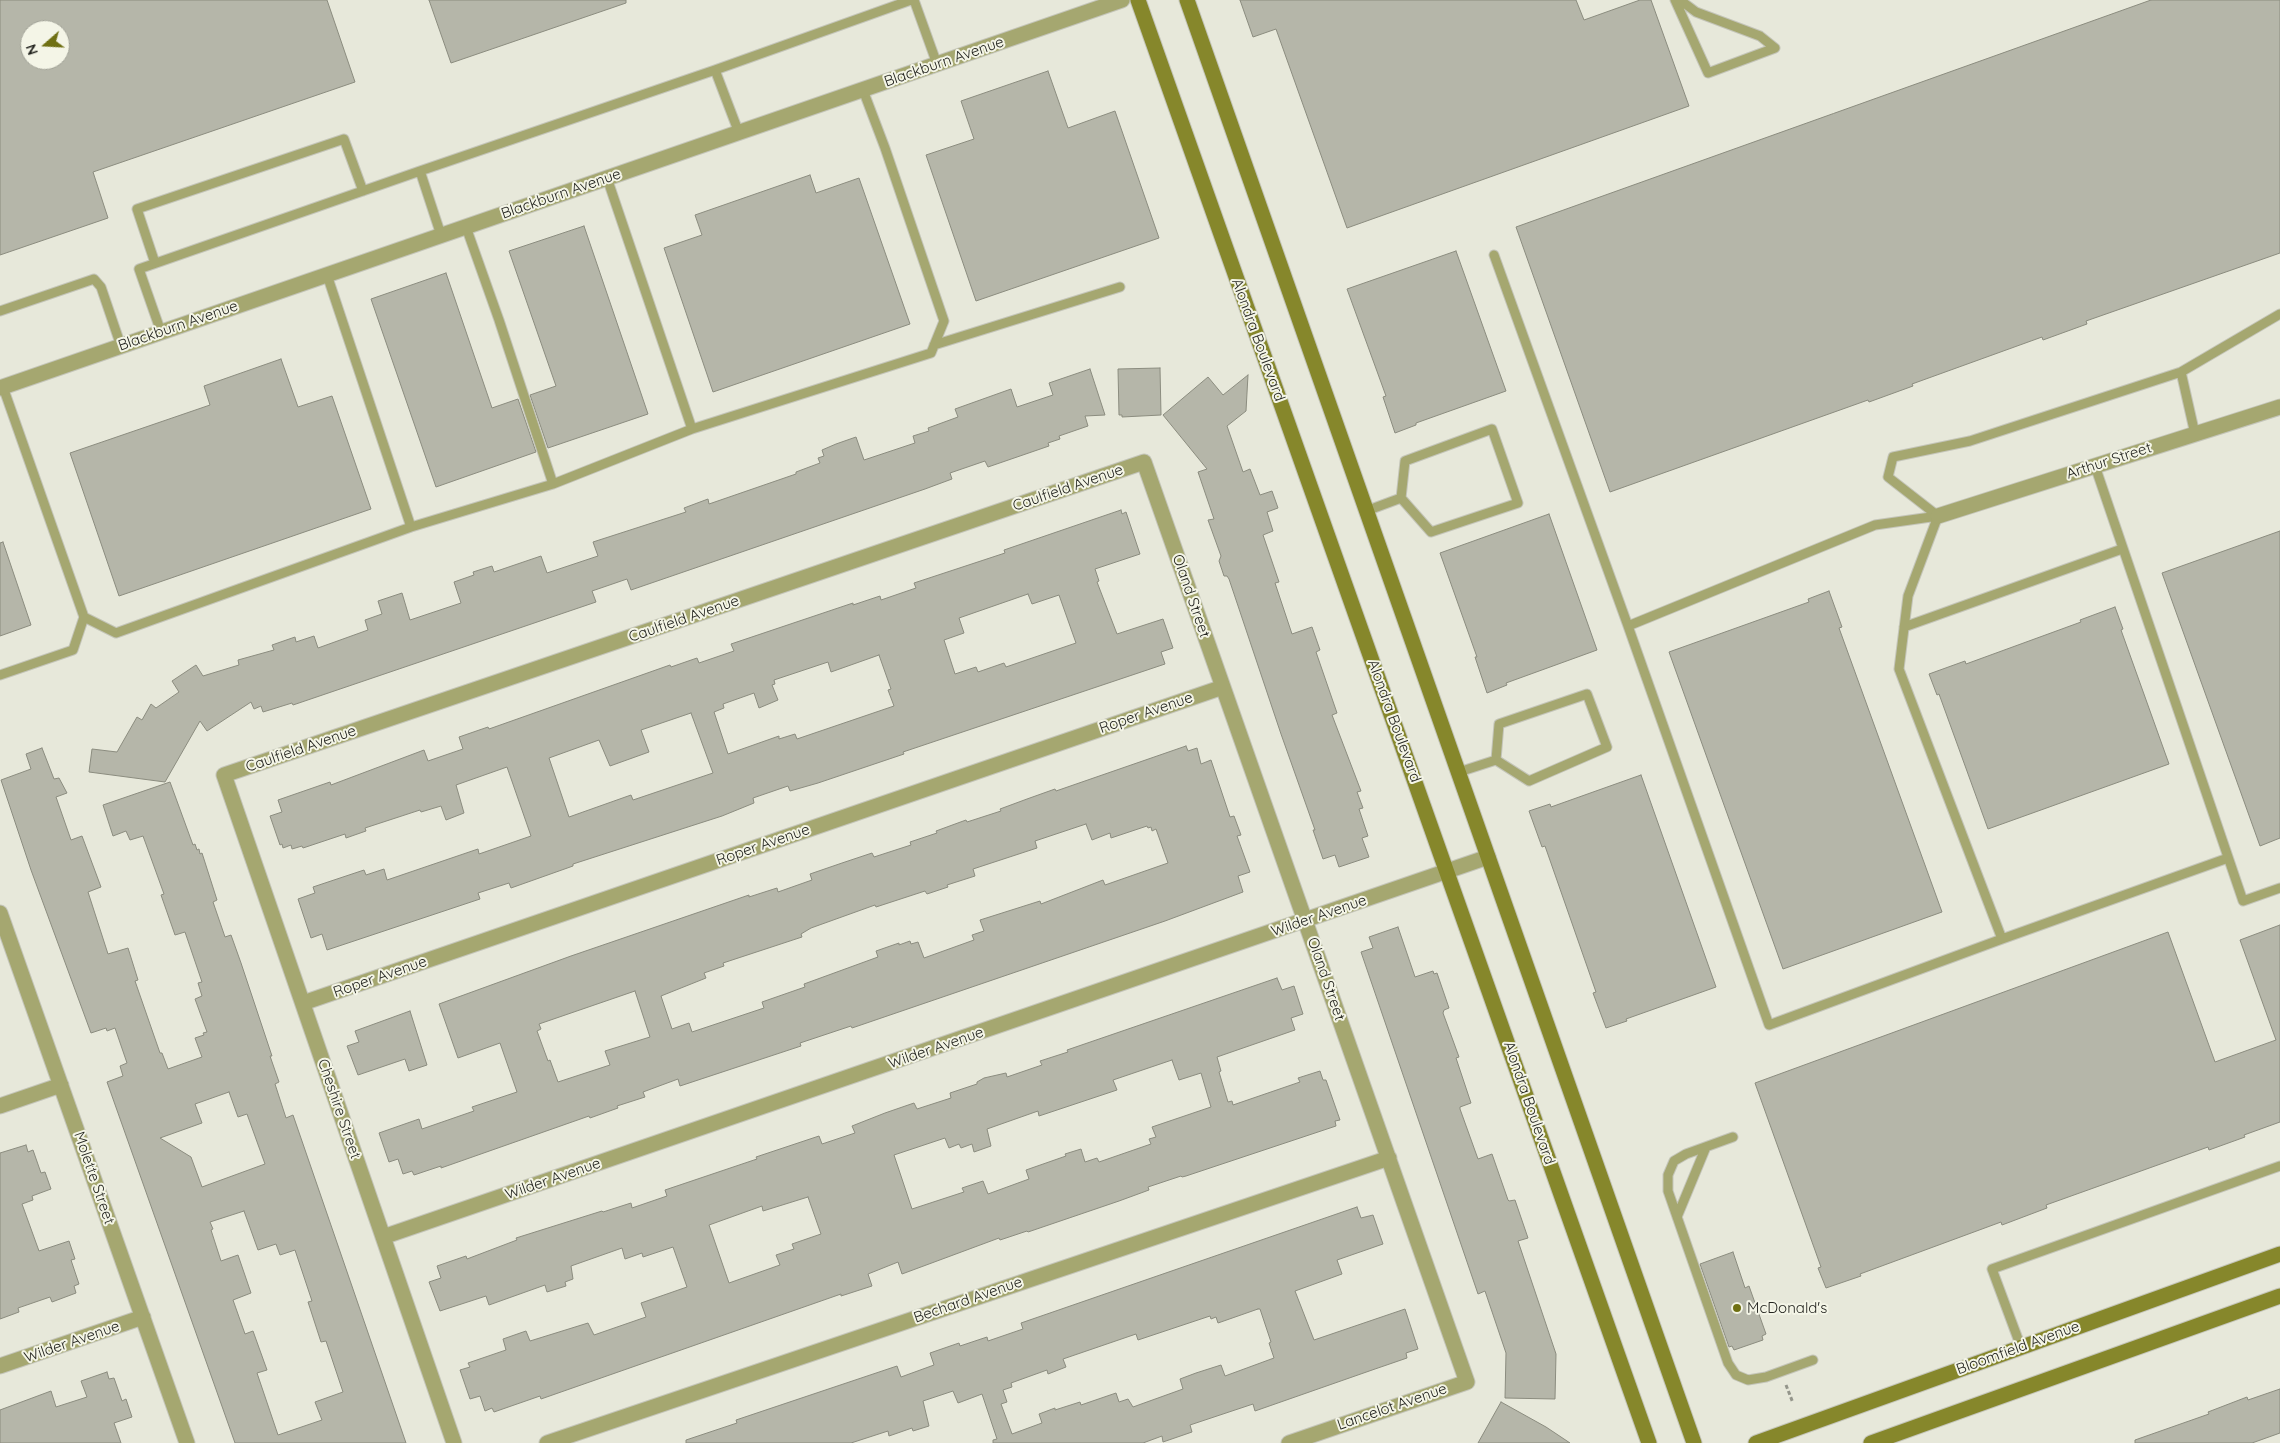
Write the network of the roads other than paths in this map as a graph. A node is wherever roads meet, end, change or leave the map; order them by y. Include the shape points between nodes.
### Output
1 (912, 0) edge
2 (1122, 0) edge
3 (1138, 0) edge
4 (1187, 0) edge
5 (1675, 0) edge
6 (1680, 0) edge
7 (937, 64) junction
8 (715, 70) junction
9 (863, 90) junction
10 (738, 133) junction
11 (420, 171) junction
12 (607, 178) junction
13 (363, 191) junction
14 (466, 227) junction
15 (441, 236) junction
16 (1494, 255) dead end
17 (155, 263) junction
18 (327, 275) junction
19 (1120, 287) dead end
20 (0, 312) edge
21 (2280, 314) edge
22 (161, 332) junction
23 (934, 345) junction
24 (121, 346) junction
25 (2181, 372) junction
26 (1, 388) edge
27 (2280, 407) edge
28 (692, 429) junction
29 (2195, 434) junction
30 (1144, 462) joint
31 (2095, 466) junction
32 (553, 484) junction
33 (1401, 498) junction
34 (1366, 511) junction
35 (1938, 516) junction
36 (411, 527) junction
37 (2122, 549) junction
38 (84, 618) junction
39 (1628, 626) junction
40 (1904, 627) junction
41 (0, 675) edge
42 (1223, 687) junction
43 (1496, 760) junction
44 (1458, 772) junction
45 (224, 775) joint
46 (1488, 857) junction
47 (2228, 858) junction
48 (1447, 872) junction
49 (2280, 888) edge
50 (0, 913) edge
51 (1306, 922) junction
52 (2002, 939) junction
53 (303, 1004) junction
54 (61, 1085) junction
55 (0, 1106) edge
56 (1733, 1137) dead end
57 (1706, 1147) junction
58 (1389, 1158) junction
59 (2280, 1166) edge
60 (1677, 1217) junction
61 (383, 1237) junction
62 (2280, 1254) edge
63 (2280, 1296) edge
64 (143, 1317) junction
65 (2021, 1348) junction
66 (1813, 1360) dead end
67 (0, 1366) edge
68 (1467, 1382) joint
69 (187, 1443) edge
70 (454, 1443) edge
71 (547, 1443) edge
72 (1289, 1443) edge
73 (1649, 1443) edge
74 (1694, 1443) edge
75 (1756, 1443) edge
76 (1871, 1443) edge

1 - 7 lane
1 - 8 lane
2 - 7 street, Blackburn Avenue
3 - 48 main road, Alondra Boulevard
4 - 34 main road
5 - 6 lane via 1708,73 1775,48 1760,36 1696,12
7 - 9 street, Blackburn Avenue
8 - 10 lane
8 - 11 lane
9 - 10 street, Blackburn Avenue
9 - 23 lane via 944,321
10 - 12 street, Blackburn Avenue
11 - 13 lane
11 - 15 lane
12 - 14 street, Blackburn Avenue
12 - 28 lane
13 - 17 lane
13 - 17 lane via 344,139 137,209
14 - 15 street, Blackburn Avenue
14 - 32 lane
15 - 18 street, Blackburn Avenue
16 - 39 lane
17 - 22 lane via 139,269
18 - 22 street, Blackburn Avenue
18 - 36 lane
19 - 23 lane
20 - 24 lane via 94,279 101,286
21 - 25 lane
22 - 24 street, Blackburn Avenue
23 - 28 lane via 931,353
24 - 26 street, Blackburn Avenue
25 - 29 lane
25 - 35 lane via 1970,441 1893,457 1888,477
26 - 38 lane
27 - 29 street, Arthur Street
28 - 32 lane
29 - 31 street, Arthur Street
30 - 42 street, Oland Street
30 - 45 street, Caulfield Avenue
31 - 35 street, Arthur Street
31 - 37 lane
32 - 36 lane
33 - 33 lane via 1431,532 1518,503 1492,429 1405,461
33 - 34 lane
34 - 44 main road
35 - 39 lane via 1875,525
35 - 40 lane via 1908,596
36 - 38 lane via 116,633
37 - 40 lane
37 - 47 lane
38 - 41 lane via 73,650
39 - 52 lane via 1770,1025
40 - 52 lane via 1899,669
42 - 51 street, Oland Street
42 - 53 street, Roper Avenue
43 - 43 lane via 1529,781 1607,747 1587,694 1500,724
43 - 44 lane
44 - 46 main road
45 - 53 street, Cheshire Street
46 - 48 street, Wilder Avenue
46 - 74 main road
47 - 49 lane via 2243,901
47 - 52 lane
48 - 51 street, Wilder Avenue
48 - 73 main road, Alondra Boulevard
50 - 54 street, Molette Street
51 - 58 street, Oland Street
51 - 61 street, Wilder Avenue
53 - 61 street, Cheshire Street
54 - 55 street
54 - 64 street, Molette Street
56 - 57 lane
57 - 60 lane
57 - 60 lane via 1674,1161 1668,1175 1668,1191
58 - 68 street, Oland Street
58 - 71 street, Bechard Avenue
59 - 65 lane via 1992,1269
60 - 66 lane via 1728,1362 1736,1375 1748,1380
61 - 70 street, Cheshire Street
62 - 65 main road, Bloomfield Avenue
63 - 76 main road
64 - 67 street, Wilder Avenue
64 - 69 street, Molette Street
65 - 75 main road, Bloomfield Avenue
68 - 72 street, Lancelot Avenue

